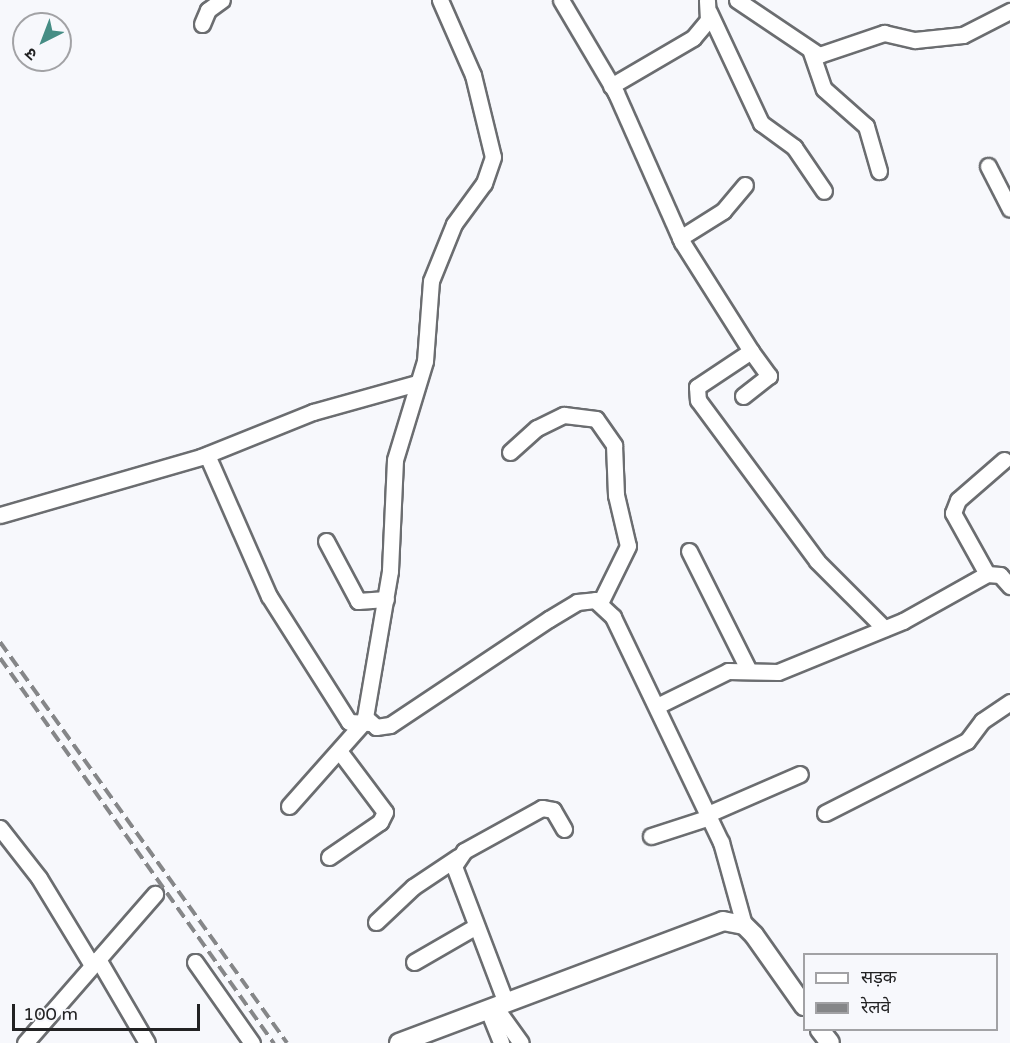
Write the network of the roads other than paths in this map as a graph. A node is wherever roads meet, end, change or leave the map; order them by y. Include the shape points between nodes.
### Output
1 (222, 0) edge
2 (440, 0) edge
3 (561, 0) edge
4 (737, 0) edge
5 (708, 6) edge
6 (1010, 11) edge
7 (202, 24) dead end
8 (811, 52) junction
9 (611, 86) junction
10 (988, 166) dead end
11 (879, 171) dead end
12 (745, 185) dead end
13 (824, 191) dead end
14 (1010, 209) edge
15 (680, 238) junction
16 (752, 351) junction
17 (417, 383) junction
18 (743, 396) dead end
19 (510, 452) dead end
20 (207, 454) junction
21 (1004, 460) dead end
22 (0, 515) edge
23 (326, 541) dead end
24 (689, 550) dead end
25 (987, 574) junction
26 (1008, 578) edge
27 (386, 599) junction
28 (600, 603) junction
29 (884, 628) junction
30 (749, 671) junction
31 (1010, 702) edge
32 (657, 706) junction
33 (365, 724) junction
34 (340, 752) junction
35 (800, 774) dead end
36 (289, 806) dead end
37 (825, 813) dead end
38 (709, 815) junction
39 (564, 829) dead end
40 (0, 830) edge
41 (651, 836) dead end
42 (329, 856) dead end
43 (458, 857) junction
44 (155, 894) dead end
45 (376, 922) dead end
46 (744, 926) junction
47 (473, 927) junction
48 (96, 962) junction
49 (195, 962) dead end
50 (414, 962) dead end
51 (803, 1005) edge
52 (496, 1007) junction
53 (409, 1041) edge
54 (25, 1043) edge
55 (147, 1043) edge
56 (252, 1043) edge
57 (501, 1043) edge
58 (521, 1043) edge

1 - 7 street via 208,10
2 - 17 street via 473,75 493,157 484,183 454,224 437,260 428,345
3 - 9 street
4 - 8 street
5 - 9 street via 702,29 680,49
5 - 13 street via 761,123 794,147
6 - 8 street via 963,35 915,40 884,33 827,53
8 - 11 street via 824,89 866,126
9 - 15 street
10 - 14 street
12 - 15 street via 723,211
15 - 16 street
16 - 18 street via 770,376
16 - 29 street via 697,387 698,400 817,561
17 - 20 street via 332,406
17 - 27 street via 395,460
19 - 28 street via 537,428 564,415 596,419 614,446 616,495 628,546
20 - 22 street
20 - 33 street via 265,589 342,712
21 - 25 street via 958,500 953,513
23 - 27 street via 358,601
24 - 30 street
25 - 26 street
25 - 29 street
27 - 33 street via 363,711
28 - 32 street via 613,617
28 - 33 street via 578,602 390,725
29 - 30 street via 778,672
30 - 32 street via 728,671
31 - 37 street via 967,741
32 - 38 street
33 - 34 street
34 - 36 street
34 - 42 street via 385,812 380,822
35 - 38 street
38 - 41 street
38 - 46 street via 732,874
39 - 43 street via 554,810 542,808
40 - 48 street
43 - 45 street via 413,887
43 - 47 street via 454,873
44 - 48 street
46 - 51 street
46 - 52 street via 723,921 707,926
47 - 50 street
47 - 52 street
48 - 54 street
48 - 55 street
49 - 56 street
52 - 53 street
52 - 57 street
52 - 58 street

